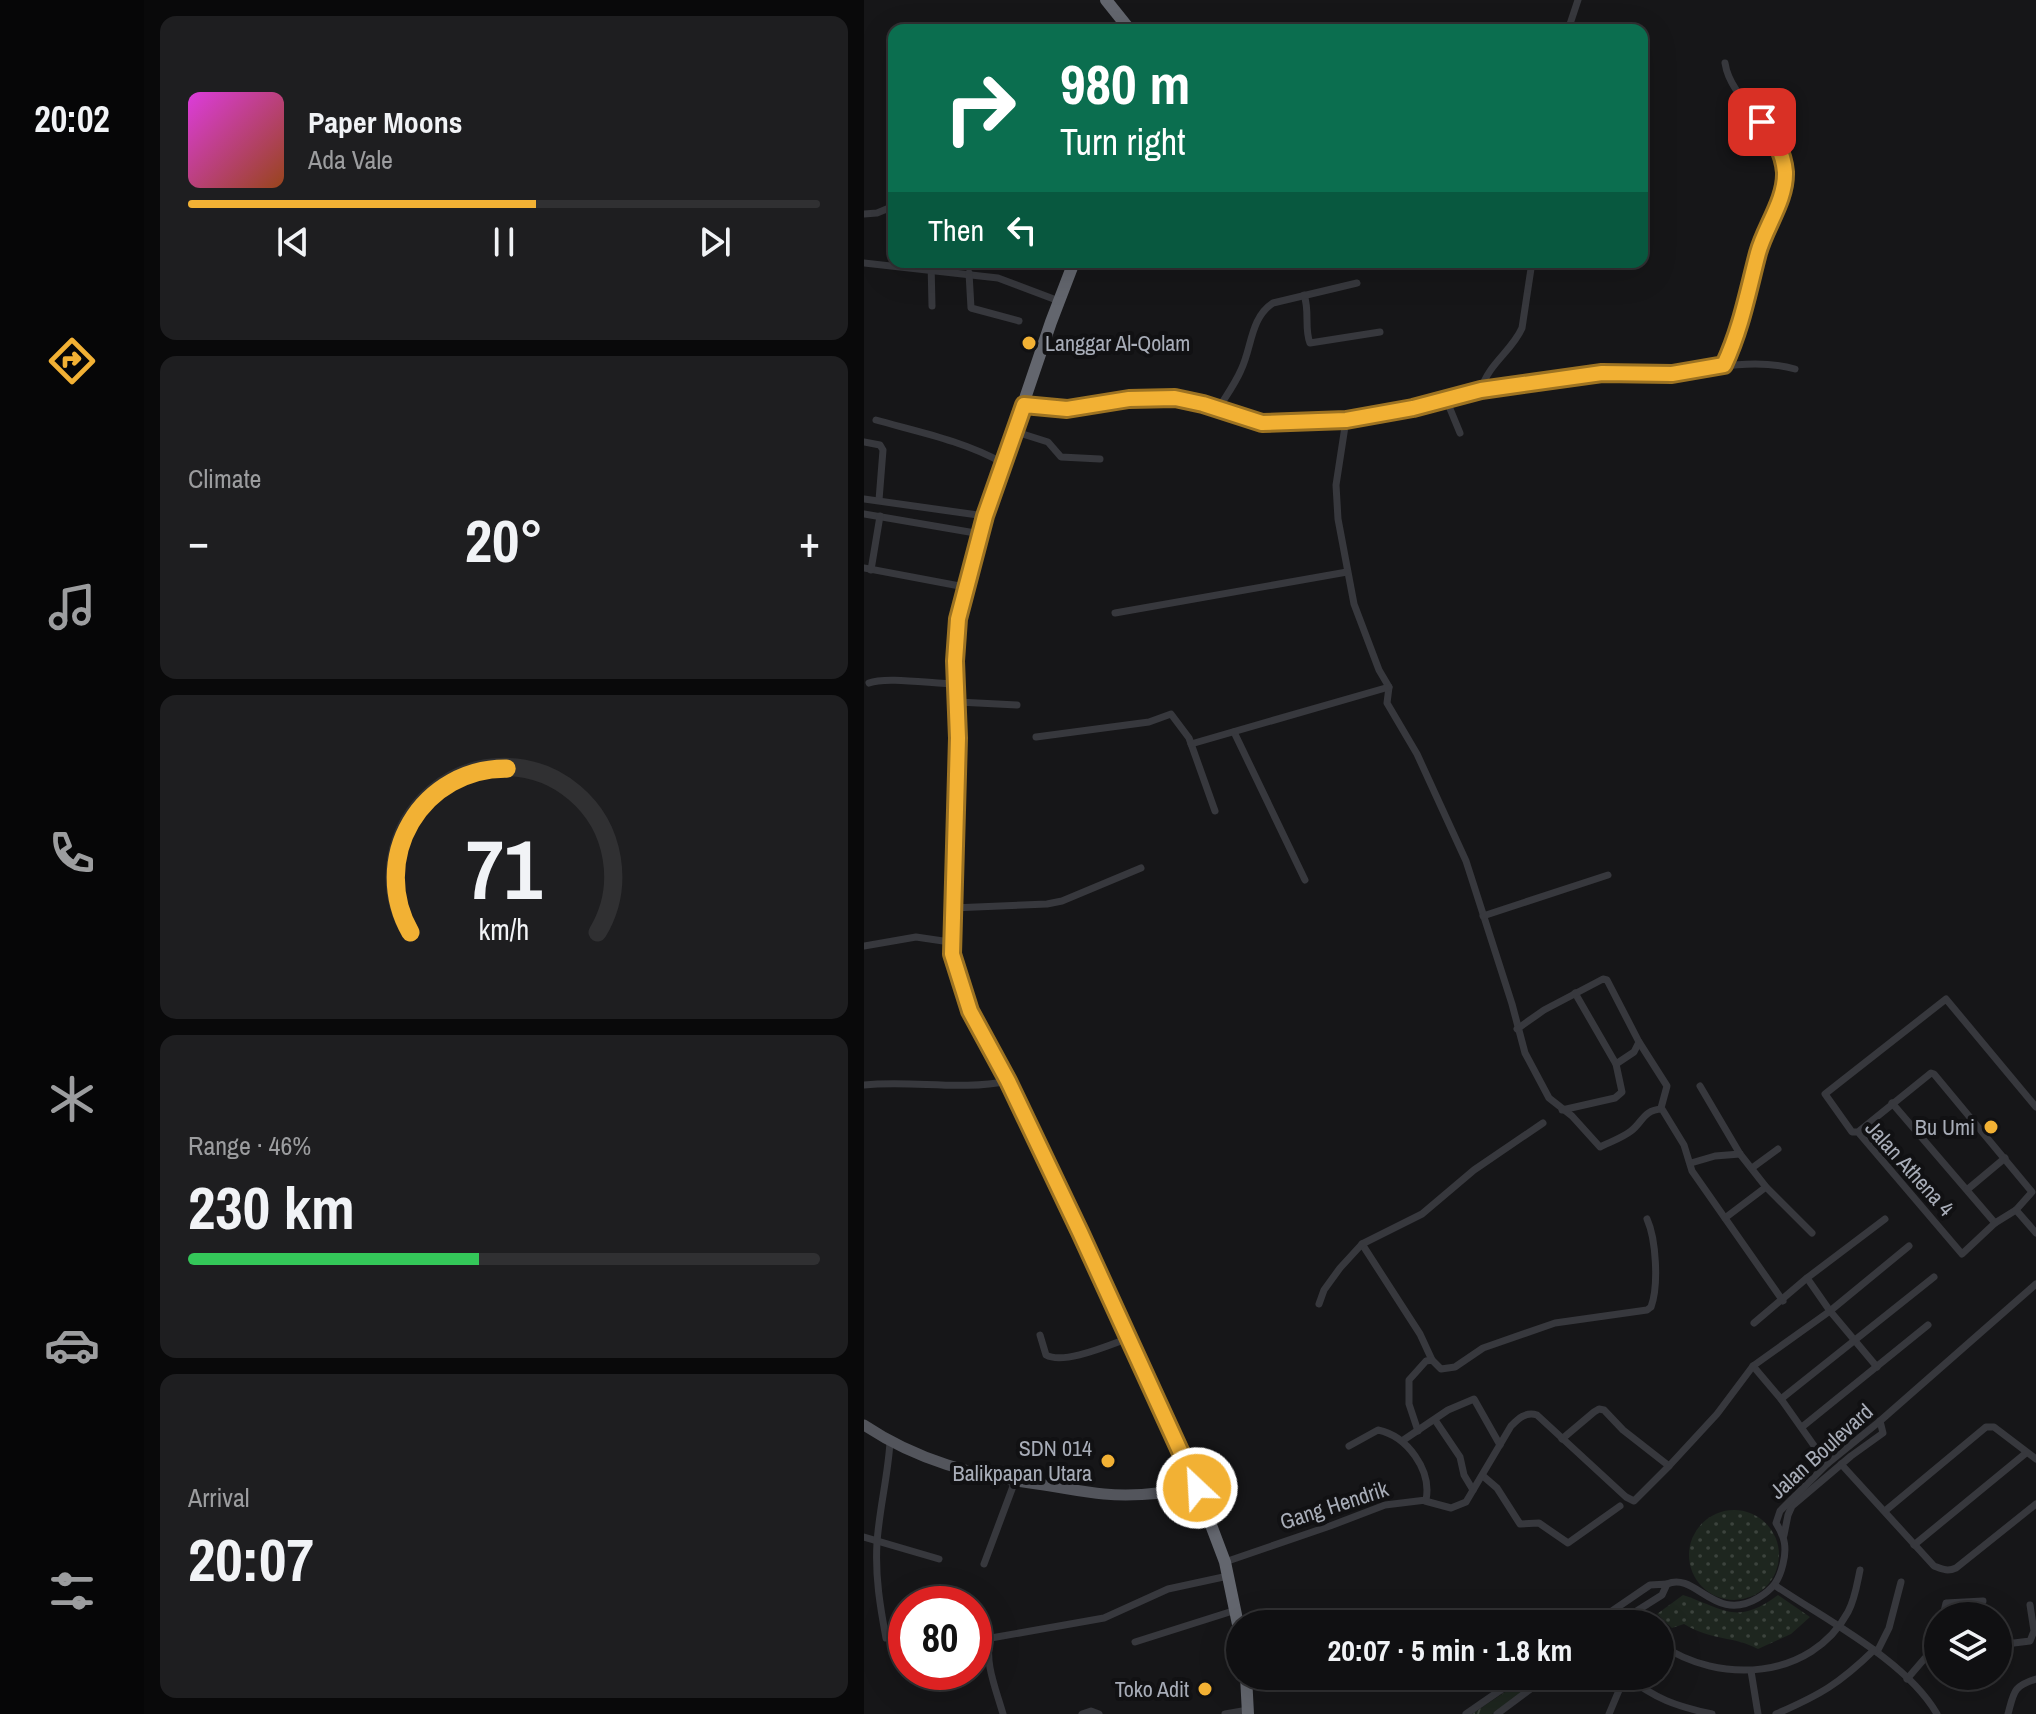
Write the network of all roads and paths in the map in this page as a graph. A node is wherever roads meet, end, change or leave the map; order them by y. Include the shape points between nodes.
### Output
1 (1106, 0) edge
2 (1578, 0) edge
3 (1125, 24) edge
4 (1570, 24) edge
5 (1725, 63) dead end
6 (888, 208) edge
7 (864, 214) edge
8 (864, 263) edge
9 (888, 264) edge
10 (931, 268) edge
11 (942, 268) edge
12 (1072, 268) edge
13 (1531, 268) edge
14 (969, 273) junction
15 (1357, 283) dead end
16 (1304, 295) junction
17 (1059, 301) junction
18 (932, 306) dead end
19 (1019, 321) dead end
20 (1380, 332) dead end
21 (1724, 365) junction
22 (1795, 369) dead end
23 (1481, 390) junction
24 (1446, 399) junction
25 (1024, 405) junction
26 (1218, 409) junction
27 (876, 420) dead end
28 (1346, 420) junction
29 (1013, 431) junction
30 (1460, 433) dead end
31 (864, 442) edge
32 (1100, 459) dead end
33 (1003, 463) junction
34 (864, 499) edge
35 (879, 500) junction
36 (864, 514) edge
37 (880, 516) junction
38 (985, 516) junction
39 (981, 534) junction
40 (868, 569) edge
41 (1347, 572) junction
42 (965, 587) junction
43 (1115, 613) dead end
44 (869, 683) dead end
45 (956, 684) junction
46 (1389, 687) junction
47 (958, 702) junction
48 (1017, 705) dead end
49 (1234, 732) junction
50 (1036, 737) dead end
51 (1191, 744) junction
52 (1215, 811) dead end
53 (1141, 868) dead end
54 (1608, 875) dead end
55 (1305, 880) dead end
56 (952, 908) junction
57 (1483, 916) junction
58 (950, 942) junction
59 (864, 946) edge
60 (1575, 993) junction
61 (1517, 1029) junction
62 (1639, 1042) junction
63 (1616, 1064) junction
64 (1008, 1081) junction
65 (864, 1085) edge
66 (1700, 1086) dead end
67 (1892, 1103) junction
68 (2036, 1107) edge
69 (1661, 1108) junction
70 (1562, 1110) junction
71 (1543, 1123) dead end
72 (1858, 1132) junction
73 (1778, 1149) dead end
74 (1740, 1154) junction
75 (2005, 1158) junction
76 (1691, 1163) junction
77 (1752, 1168) junction
78 (1766, 1187) junction
79 (1968, 1189) junction
80 (2016, 1210) junction
81 (1725, 1218) junction
82 (1647, 1219) dead end
83 (1885, 1219) dead end
84 (1995, 1223) junction
85 (1812, 1233) dead end
86 (2036, 1233) edge
87 (1362, 1244) junction
88 (1909, 1246) dead end
89 (1934, 1277) dead end
90 (1807, 1278) junction
91 (2036, 1284) edge
92 (1783, 1301) junction
93 (1319, 1304) dead end
94 (1830, 1311) junction
95 (1754, 1323) dead end
96 (1928, 1325) dead end
97 (1040, 1335) dead end
98 (1129, 1338) junction
99 (1854, 1339) junction
100 (1432, 1360) junction
101 (1753, 1366) junction
102 (1877, 1367) junction
103 (1781, 1399) junction
104 (1435, 1420) junction
105 (1880, 1421) junction
106 (864, 1425) edge
107 (1802, 1427) junction
108 (1418, 1431) junction
109 (1562, 1439) junction
110 (1402, 1441) junction
111 (890, 1442) junction
112 (1500, 1445) junction
113 (1349, 1446) dead end
114 (2026, 1453) junction
115 (2036, 1459) edge
116 (1827, 1464) junction
117 (1841, 1464) junction
118 (1669, 1466) junction
119 (1481, 1480) junction
120 (1015, 1481) junction
121 (1196, 1487) junction
122 (1473, 1490) junction
123 (1425, 1501) junction
124 (2036, 1504) edge
125 (1620, 1506) dead end
126 (1885, 1511) junction
127 (1784, 1535) junction
128 (864, 1537) edge
129 (877, 1541) junction
130 (1914, 1545) junction
131 (939, 1559) dead end
132 (1225, 1562) junction
133 (984, 1564) dead end
134 (1860, 1570) dead end
135 (1228, 1576) junction
136 (1901, 1582) dead end
137 (1667, 1584) junction
138 (1776, 1586) junction
139 (1983, 1601) dead end
140 (1964, 1602) edge
141 (2030, 1605) dead end
142 (1236, 1610) edge
143 (1613, 1610) edge
144 (1637, 1610) edge
145 (1226, 1613) edge
146 (1838, 1627) junction
147 (886, 1638) dead end
148 (1135, 1642) dead end
149 (2012, 1643) edge
150 (1876, 1651) junction
151 (1674, 1653) edge
152 (1924, 1659) edge
153 (1751, 1671) junction
154 (1907, 1679) junction
155 (2036, 1679) edge
156 (1247, 1690) edge
157 (1501, 1690) edge
158 (1529, 1690) edge
159 (1619, 1690) edge
160 (1645, 1690) edge
161 (1248, 1712) edge
162 (1003, 1714) edge
163 (1082, 1714) edge
164 (1099, 1714) edge
165 (1225, 1714) edge
166 (1466, 1714) edge
167 (1497, 1714) edge
168 (1609, 1714) edge
169 (1712, 1714) edge
170 (1758, 1714) edge
171 (1776, 1714) edge
172 (1937, 1714) edge
173 (2008, 1714) edge

1 - 3 highway
2 - 4 street
5 - 21 street via 1736,89 1777,142 1785,176
6 - 7 street
8 - 9 street
10 - 18 street
11 - 14 street
12 - 17 highway
13 - 23 street via 1522,328 1489,370
14 - 17 street
14 - 19 street via 971,308
15 - 16 street
16 - 20 street via 1310,343
16 - 26 street via 1264,309 1240,373
17 - 25 highway
21 - 22 street
21 - 23 street via 1672,374 1602,373
23 - 24 street
24 - 28 street
24 - 30 street
25 - 26 street via 1067,409 1161,397
25 - 29 highway
26 - 28 street via 1262,423
27 - 33 street via 943,438
28 - 41 street via 1336,502
29 - 32 street via 1048,442 1061,457
29 - 33 highway
31 - 35 street via 883,450
33 - 38 highway
34 - 35 street
35 - 38 street
36 - 37 street
37 - 39 street
37 - 40 street
38 - 39 highway
39 - 42 highway
40 - 42 street
41 - 43 street
41 - 46 street via 1354,604
42 - 45 highway via 958,619
44 - 45 street via 880,679
45 - 47 highway
46 - 49 street
46 - 57 street via 1387,703 1417,754 1466,861
47 - 48 street
47 - 56 highway
49 - 51 street
49 - 55 street
50 - 51 street via 1149,722 1171,714
51 - 52 street
53 - 56 street via 1062,901
54 - 57 street
56 - 58 highway
57 - 61 street
58 - 59 street via 916,937
58 - 64 highway via 970,1011
60 - 61 street
60 - 62 street via 1607,980
60 - 63 street
61 - 70 street via 1549,1098
62 - 63 street
62 - 69 street via 1666,1081
63 - 70 street via 1620,1095
64 - 65 street via 983,1086
64 - 98 highway
66 - 74 street
67 - 72 street
67 - 75 street via 1931,1073
67 - 79 street
68 - 72 street, Jalan Athena 4 via 1946,999 1826,1092 1852,1132
69 - 70 street via 1600,1147
69 - 76 street
71 - 87 street via 1422,1214
72 - 84 street, Jalan Athena 4 via 1962,1254
73 - 77 street
74 - 76 street
74 - 77 street
75 - 79 street
75 - 80 street via 2032,1192
76 - 81 street
77 - 78 street
78 - 81 street
78 - 85 street
79 - 84 street
80 - 84 street
80 - 86 street
81 - 92 street
82 - 100 street via 1655,1278 1647,1310 1555,1323 1483,1348 1455,1367 1441,1369
83 - 90 street
87 - 93 street via 1324,1290
87 - 100 street
88 - 94 street
89 - 99 street
90 - 92 street
90 - 94 street
91 - 105 street, Jalan Boulevard
92 - 95 street
94 - 99 street
94 - 101 street
96 - 102 street
97 - 98 street via 1052,1358 1080,1355
98 - 121 highway
99 - 102 street
99 - 103 street
100 - 108 street via 1409,1380 1409,1404
101 - 103 street
101 - 118 street
102 - 107 street
103 - 107 street
104 - 108 street
104 - 112 street via 1474,1399
104 - 122 street via 1460,1457
105 - 116 street, Jalan Boulevard
105 - 117 street via 1883,1433
106 - 111 main road
107 - 116 street
108 - 110 street
109 - 112 street via 1530,1413 1511,1426
109 - 118 street via 1599,1409
109 - 118 street via 1634,1501
110 - 113 street via 1378,1430
110 - 123 street via 1419,1462 1428,1492
111 - 120 main road via 927,1459
111 - 129 street
112 - 119 street
114 - 115 street
114 - 126 street via 1994,1427 1986,1427
114 - 130 street
116 - 127 street, Jalan Boulevard via 1776,1517
117 - 126 street
117 - 127 street via 1792,1506
119 - 122 street
119 - 125 street via 1497,1488 1520,1524 1539,1523 1568,1543
120 - 121 main road via 1105,1494
120 - 133 street
121 - 132 highway
122 - 123 street, Gang Hendrik via 1466,1502 1451,1508
123 - 132 street, Gang Hendrik via 1385,1505
124 - 130 street via 1950,1571 1934,1566
126 - 130 street
127 - 138 street, Jalan Boulevard via 1785,1556
128 - 129 street
129 - 131 street
129 - 147 street via 877,1585
132 - 135 highway
134 - 146 street via 1849,1610
135 - 142 highway
135 - 162 street via 1176,1587 1104,1618 991,1638 990,1665
136 - 150 street via 1889,1628
137 - 138 street via 1684,1582 1707,1598 1737,1606
137 - 143 street via 1650,1585
137 - 144 street via 1662,1595
138 - 146 street
139 - 140 street
141 - 149 street via 2030,1641
145 - 148 street
146 - 150 street
146 - 153 street via 1800,1657
150 - 154 street
150 - 171 street via 1838,1684
151 - 153 street via 1713,1666
152 - 154 street
153 - 170 street
154 - 172 street
155 - 173 street via 2015,1689
156 - 161 highway
157 - 166 street
158 - 167 street
159 - 168 street
160 - 169 street
161 - 165 street
163 - 164 street

